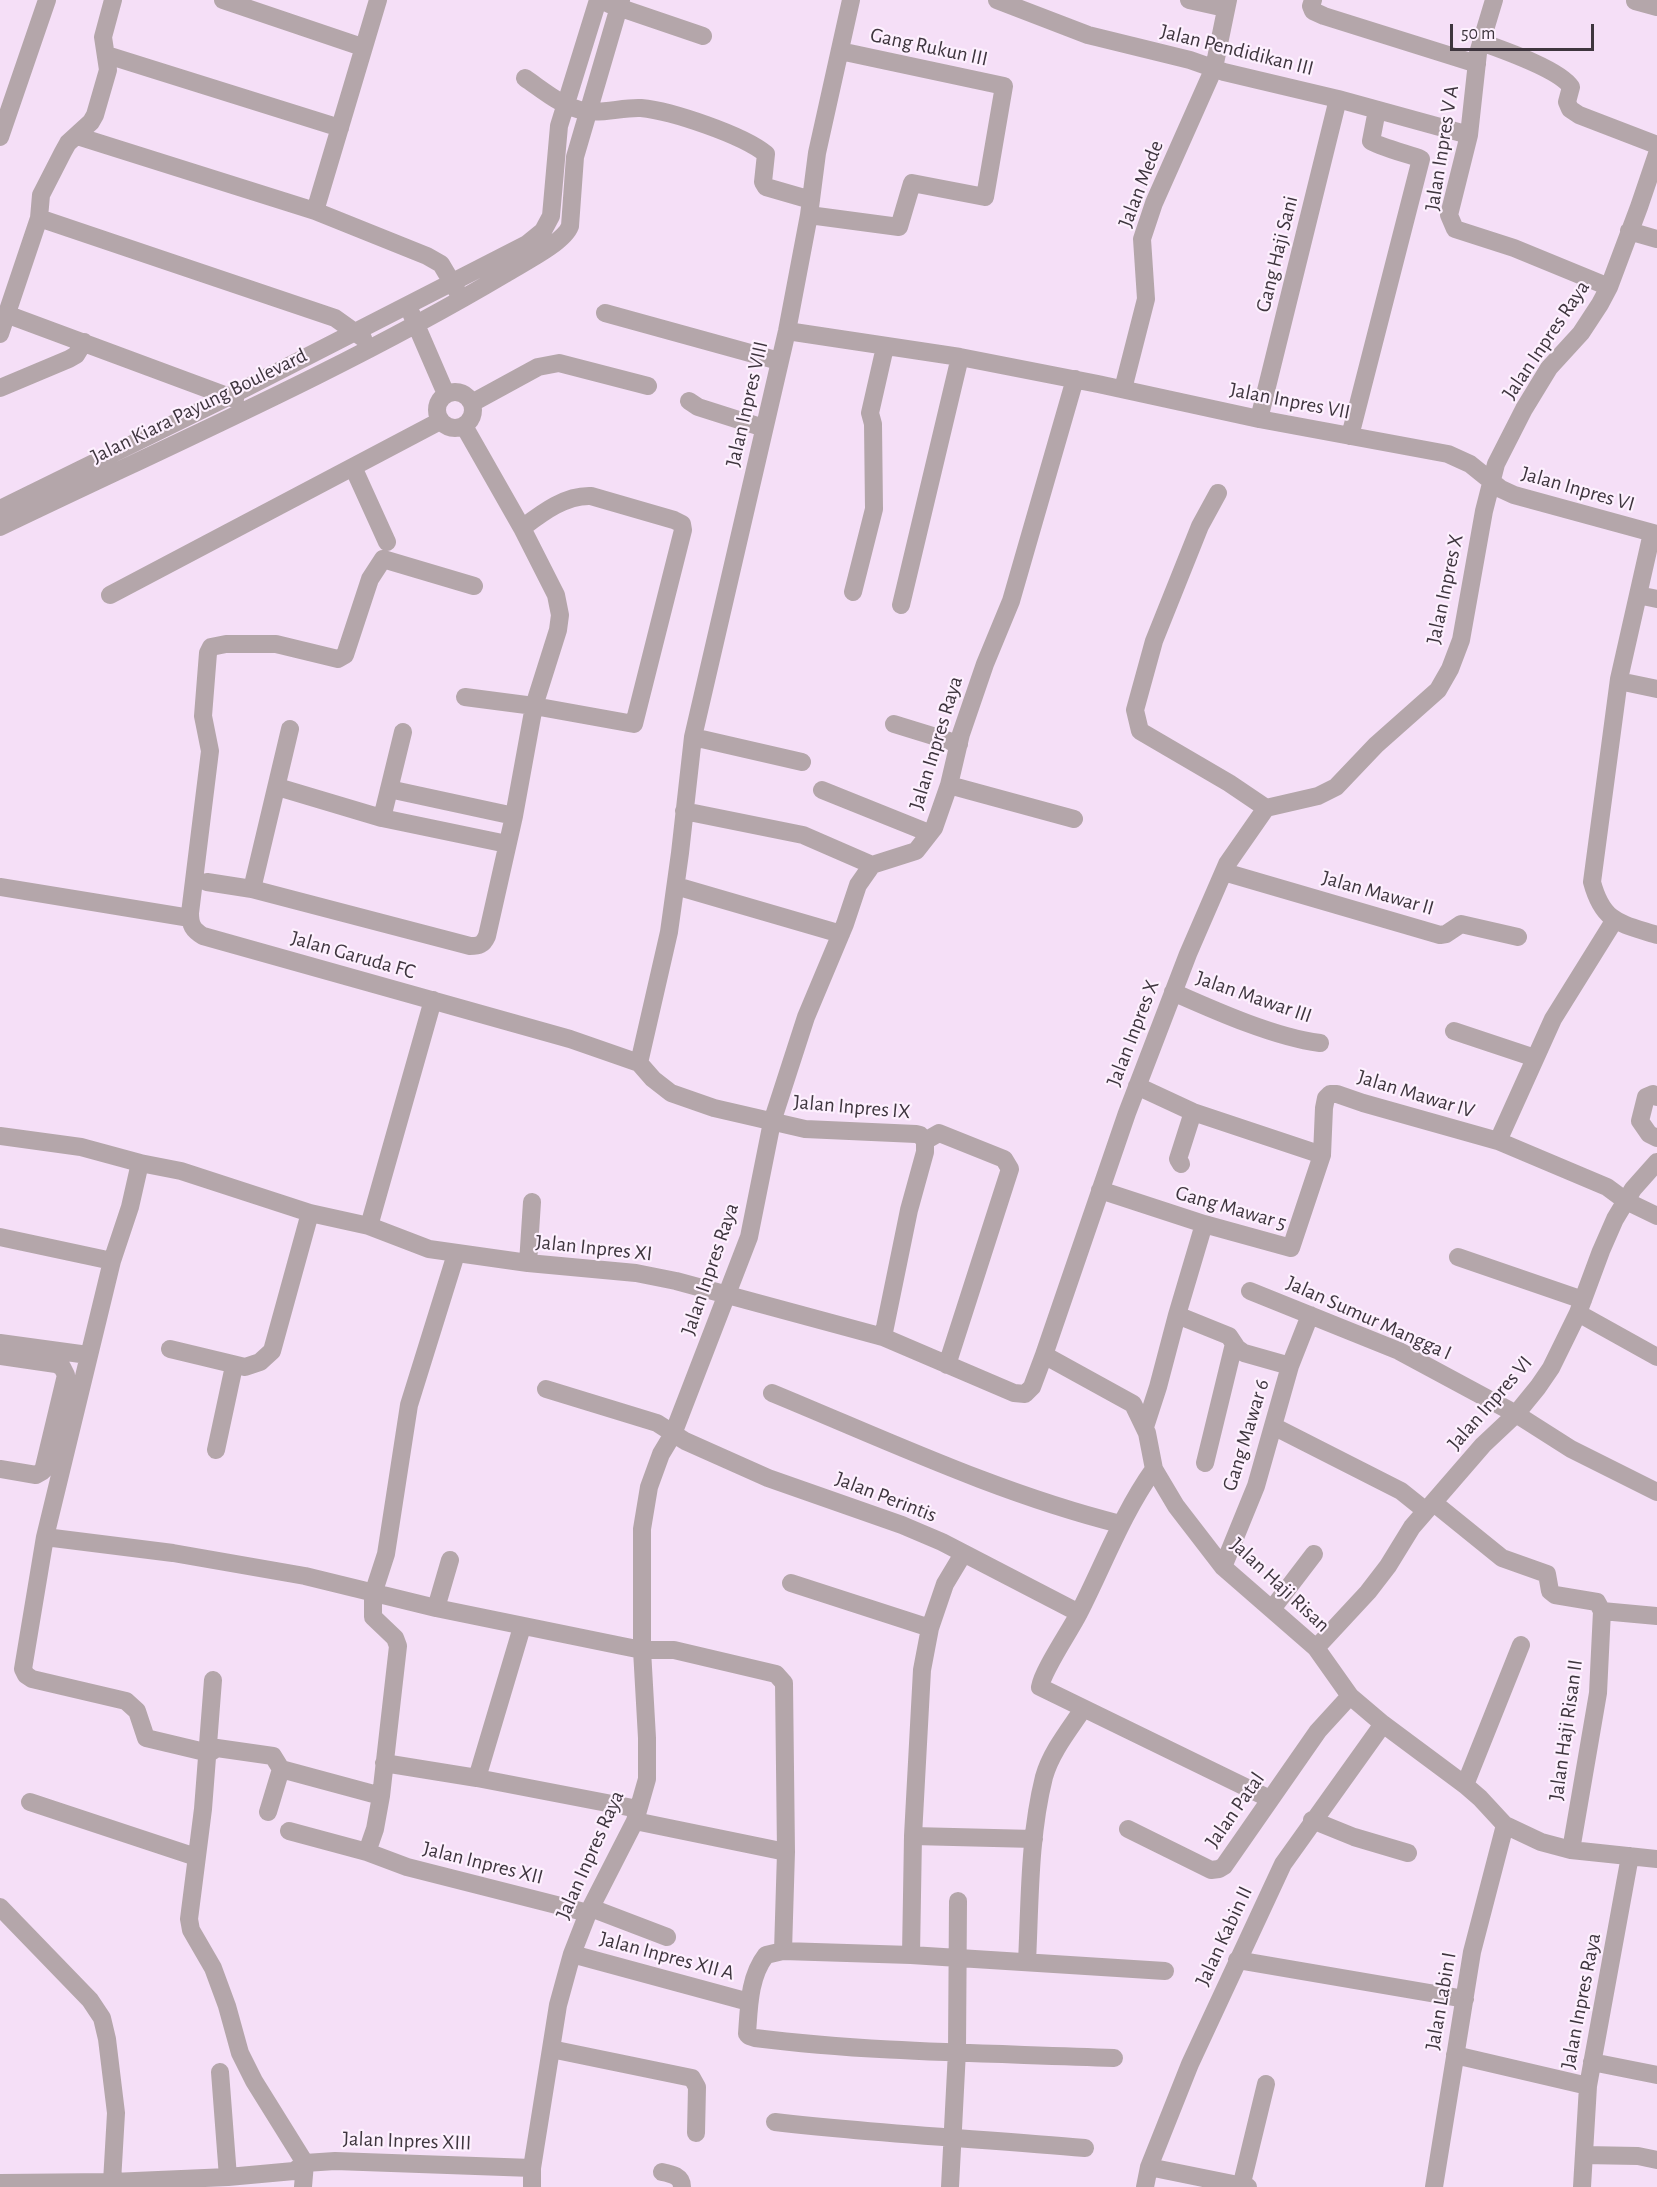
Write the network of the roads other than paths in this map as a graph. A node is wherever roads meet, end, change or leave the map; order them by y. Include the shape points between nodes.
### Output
1 (47, 0) edge
2 (113, 0) edge
3 (223, 0) edge
4 (378, 0) edge
5 (599, 0) edge
6 (851, 0) edge
7 (997, 0) edge
8 (1189, 0) edge
9 (1313, 0) edge
10 (1492, 0) edge
11 (1635, 1) edge
12 (620, 4) edge
13 (1226, 4) edge
14 (1657, 7) edge
15 (703, 36) dead end
16 (362, 47) junction
17 (840, 51) junction
18 (1479, 53) junction
19 (107, 55) junction
20 (1214, 68) junction
21 (525, 78) dead end
22 (1338, 99) junction
23 (565, 105) junction
24 (1377, 110) junction
25 (587, 112) junction
26 (340, 128) junction
27 (1469, 135) junction
28 (77, 136) junction
29 (0, 137) edge
30 (1657, 145) edge
31 (1657, 154) edge
32 (810, 207) junction
33 (315, 211) junction
34 (39, 218) junction
35 (1629, 231) junction
36 (1657, 238) edge
37 (452, 282) junction
38 (1609, 287) junction
39 (462, 299) junction
40 (408, 306) junction
41 (605, 313) dead end
42 (6, 314) junction
43 (417, 324) junction
44 (787, 331) junction
45 (356, 332) junction
46 (0, 334) edge
47 (84, 342) junction
48 (373, 346) junction
49 (885, 346) junction
50 (960, 357) junction
51 (779, 361) junction
52 (1075, 379) junction
53 (648, 386) dead end
54 (0, 388) edge
55 (1123, 389) junction
56 (446, 394) junction
57 (230, 396) junction
58 (689, 401) dead end
59 (472, 403) junction
60 (251, 406) junction
61 (1259, 419) junction
62 (440, 421) junction
63 (464, 426) junction
64 (764, 428) junction
65 (1350, 436) junction
66 (353, 467) junction
67 (1491, 480) junction
68 (1218, 493) dead end
69 (0, 509) edge
70 (0, 527) edge
71 (522, 528) junction
72 (1654, 533) edge
73 (387, 542) dead end
74 (474, 586) dead end
75 (853, 592) dead end
76 (1638, 594) junction
77 (110, 595) dead end
78 (1657, 599) edge
79 (901, 605) dead end
80 (1619, 681) junction
81 (1657, 689) edge
82 (465, 697) dead end
83 (534, 706) junction
84 (894, 724) dead end
85 (290, 729) dead end
86 (403, 732) dead end
87 (693, 737) junction
88 (959, 744) junction
89 (802, 762) dead end
90 (949, 785) junction
91 (278, 787) junction
92 (389, 789) junction
93 (822, 790) dead end
94 (1266, 808) junction
95 (684, 811) junction
96 (514, 816) junction
97 (382, 818) junction
98 (1074, 819) dead end
99 (929, 833) junction
100 (507, 844) junction
101 (872, 865) junction
102 (1224, 873) junction
103 (207, 882) dead end
104 (676, 886) junction
105 (0, 887) edge
106 (252, 889) junction
107 (190, 918) junction
108 (1614, 921) junction
109 (841, 934) junction
110 (1657, 936) edge
111 (1518, 937) dead end
112 (1173, 992) junction
113 (433, 1000) junction
114 (1454, 1031) dead end
115 (1320, 1042) dead end
116 (1536, 1058) junction
117 (639, 1063) junction
118 (1137, 1086) junction
119 (1657, 1096) edge
120 (1193, 1112) junction
121 (772, 1122) junction
122 (0, 1136) edge
123 (1657, 1138) edge
124 (925, 1141) junction
125 (1498, 1141) junction
126 (1322, 1155) junction
127 (1657, 1162) edge
128 (140, 1163) junction
129 (1181, 1164) dead end
130 (1100, 1190) junction
131 (1626, 1201) junction
132 (532, 1202) dead end
133 (310, 1213) junction
134 (1657, 1216) edge
135 (1204, 1224) junction
136 (369, 1226) junction
137 (0, 1237) edge
138 (456, 1254) junction
139 (1458, 1257) dead end
140 (112, 1261) junction
141 (528, 1263) junction
142 (1250, 1291) dead end
143 (727, 1295) junction
144 (1581, 1307) junction
145 (1177, 1315) junction
146 (1310, 1315) junction
147 (883, 1337) junction
148 (0, 1342) edge
149 (1234, 1344) junction
150 (170, 1349) dead end
151 (88, 1355) junction
152 (0, 1356) edge
153 (1044, 1356) junction
154 (1657, 1357) edge
155 (946, 1365) junction
156 (234, 1366) junction
157 (1290, 1366) junction
158 (546, 1389) dead end
159 (772, 1393) dead end
160 (1516, 1414) junction
161 (1273, 1426) junction
162 (1144, 1427) junction
163 (673, 1434) junction
164 (216, 1450) dead end
165 (1205, 1462) dead end
166 (0, 1469) edge
167 (1154, 1469) junction
168 (1657, 1492) edge
169 (1430, 1507) junction
170 (1120, 1524) junction
171 (45, 1537) junction
172 (963, 1554) junction
173 (1314, 1554) dead end
174 (450, 1560) dead end
175 (1223, 1567) junction
176 (791, 1583) dead end
177 (373, 1594) junction
178 (436, 1608) junction
179 (1272, 1609) junction
180 (1602, 1611) junction
181 (1079, 1613) junction
182 (1657, 1616) edge
183 (522, 1627) junction
184 (930, 1628) junction
185 (1521, 1645) dead end
186 (1316, 1648) junction
187 (642, 1650) junction
188 (213, 1680) dead end
189 (1350, 1696) junction
190 (1083, 1709) junction
191 (1383, 1724) junction
192 (208, 1753) junction
193 (384, 1763) junction
194 (281, 1769) junction
195 (477, 1778) junction
196 (1465, 1785) junction
197 (381, 1796) junction
198 (1270, 1800) junction
199 (30, 1802) dead end
200 (268, 1812) dead end
201 (636, 1815) junction
202 (1312, 1820) junction
203 (1505, 1825) junction
204 (1128, 1829) dead end
205 (289, 1831) dead end
206 (913, 1836) junction
207 (1034, 1839) junction
208 (1571, 1850) junction
209 (367, 1852) junction
210 (786, 1852) junction
211 (1408, 1853) dead end
212 (1630, 1856) junction
213 (196, 1857) junction
214 (1657, 1858) edge
215 (958, 1901) dead end
216 (0, 1907) edge
217 (590, 1910) junction
218 (667, 1937) dead end
219 (783, 1952) junction
220 (572, 1954) junction
221 (911, 1955) junction
222 (959, 1958) junction
223 (1237, 1960) junction
224 (1027, 1962) junction
225 (1164, 1971) dead end
226 (1465, 1999) junction
227 (749, 2002) junction
228 (551, 2049) junction
229 (957, 2051) junction
230 (1455, 2055) junction
231 (1114, 2058) dead end
232 (1592, 2062) junction
233 (220, 2072) dead end
234 (1657, 2075) edge
235 (1266, 2084) dead end
236 (1588, 2086) junction
237 (775, 2122) dead end
238 (696, 2133) dead end
239 (952, 2136) junction
240 (1085, 2148) dead end
241 (1584, 2154) junction
242 (1657, 2160) edge
243 (305, 2163) junction
244 (1149, 2167) junction
245 (532, 2168) junction
246 (662, 2172) dead end
247 (228, 2177) junction
248 (112, 2182) junction
249 (0, 2183) edge
250 (303, 2187) edge
251 (532, 2187) edge
252 (682, 2187) edge
253 (950, 2187) edge
254 (1145, 2187) edge
255 (1244, 2187) edge
256 (1434, 2187) edge
257 (1582, 2187) edge

1 - 29 street
2 - 19 street via 104,29
3 - 16 street
4 - 16 street
5 - 12 street
5 - 23 street, Jalan Kiara Payung Boulevard
6 - 17 street
7 - 20 street, Jalan Pendidikan III via 1088,35
8 - 13 street
9 - 18 street via 1313,11 1324,16
10 - 18 street, Jalan Inpres V A
11 - 14 street
12 - 15 street
12 - 25 street, Jalan Kiara Payung Boulevard
13 - 20 street, Jalan Mede
16 - 26 street
17 - 32 street via 817,153
17 - 32 street, Gang Rukun III via 1004,86 985,197 912,183 899,227
18 - 27 street, Jalan Inpres V A
18 - 30 street via 1511,54 1564,79 1571,87 1567,102 1570,109
19 - 26 street
19 - 28 street via 108,70 95,115
20 - 22 street, Jalan Pendidikan III
20 - 55 street, Jalan Mede via 1158,194 1142,240 1146,300
21 - 23 street
22 - 24 street, Jalan Pendidikan III
22 - 61 street, Gang Haji Sani
23 - 25 street
23 - 37 street, Jalan Kiara Payung Boulevard via 559,126 551,216 543,231 526,244
24 - 27 street, Jalan Pendidikan III
24 - 65 street via 1371,141 1421,159
25 - 32 street via 641,108 706,124 746,141 766,154 766,187
25 - 39 street, Jalan Kiara Payung Boulevard via 575,158 567,233
26 - 33 street
27 - 38 street, Jalan Inpres V A via 1449,215 1455,229 1514,248
28 - 33 street
28 - 34 street via 63,152 41,195
31 - 35 street, Jalan Inpres Raya
32 - 44 street
33 - 37 street via 427,256 441,264
34 - 42 street
34 - 45 street via 335,318
35 - 36 street
35 - 38 street, Jalan Inpres Raya
37 - 39 street
37 - 40 street, Jalan Kiara Payung Boulevard
38 - 67 street, Jalan Inpres Raya via 1581,333 1549,369 1503,450
39 - 43 street, Jalan Kiara Payung Boulevard
40 - 43 street
40 - 45 street, Jalan Kiara Payung Boulevard
41 - 51 street
42 - 46 street
42 - 47 street
43 - 48 street, Jalan Kiara Payung Boulevard
43 - 56 street
44 - 49 street, Jalan Inpres VIII
44 - 51 street, Jalan Inpres VIII
45 - 48 street
45 - 57 street, Jalan Kiara Payung Boulevard
47 - 54 street via 69,359
47 - 57 street
48 - 60 street, Jalan Kiara Payung Boulevard
49 - 50 street, Jalan Inpres VIII
49 - 75 street via 870,412 874,509
50 - 52 street, Jalan Inpres VIII
50 - 79 street
51 - 64 street, Jalan Inpres VIII
52 - 55 street, Jalan Inpres VII
52 - 88 street, Jalan Inpres Raya via 1011,601
53 - 59 street via 559,363 548,364
55 - 61 street, Jalan Inpres VII
56 - 59 street via 456,391
56 - 62 street via 438,401
57 - 60 street
57 - 69 street, Jalan Kiara Payung Boulevard
58 - 64 street
59 - 63 street via 470,420
60 - 70 street, Jalan Kiara Payung Boulevard
61 - 65 street, Jalan Inpres VII
62 - 63 street via 455,428
62 - 66 street
63 - 71 street
64 - 87 street, Jalan Inpres VIII
65 - 67 street, Jalan Inpres VII via 1448,454
66 - 73 street
66 - 77 street
67 - 72 street, Jalan Inpres VI via 1514,495
67 - 94 street, Jalan Inpres X via 1461,640 1438,690 1336,787 1318,796
68 - 94 street via 1200,526 1154,641 1135,710 1140,731
71 - 83 street via 556,595 560,615
71 - 83 street via 571,498 591,496 674,520 683,530 634,724
72 - 76 street
74 - 107 street via 383,559 370,579 342,658 276,644 211,647 203,716 210,751
76 - 78 street
76 - 80 street
80 - 81 street
80 - 108 street via 1592,882 1597,900
82 - 83 street
83 - 96 street
84 - 88 street
85 - 91 street
86 - 92 street
87 - 89 street
87 - 95 street, Jalan Inpres VIII
88 - 90 street, Jalan Inpres Raya
90 - 98 street
90 - 99 street, Jalan Inpres Raya
91 - 97 street
91 - 106 street
92 - 96 street
92 - 97 street
93 - 99 street
94 - 102 street, Jalan Inpres X
95 - 101 street via 803,835
95 - 104 street, Jalan Inpres VIII
96 - 100 street
97 - 100 street
99 - 101 street, Jalan Inpres Raya via 916,851
100 - 106 street via 487,936 477,946
101 - 109 street, Jalan Inpres Raya via 858,885
102 - 111 street, Jalan Mawar II via 1440,935 1461,924
102 - 112 street, Jalan Inpres X
103 - 106 street
104 - 109 street
104 - 117 street, Jalan Inpres VIII
105 - 107 street
107 - 113 street, Jalan Garuda FC via 194,931 203,936
108 - 110 street
108 - 116 street via 1566,996
109 - 121 street, Jalan Inpres Raya via 806,1017
112 - 115 street, Jalan Mawar III via 1304,1041
112 - 118 street, Jalan Inpres X
113 - 117 street, Jalan Garuda FC
113 - 136 street
114 - 116 street
116 - 125 street
117 - 121 street, Jalan Garuda FC via 671,1093
118 - 120 street
118 - 130 street, Jalan Inpres X
119 - 123 street via 1646,1097 1640,1120 1649,1134
120 - 126 street
120 - 129 street via 1178,1159
121 - 124 street, Jalan Inpres IX via 805,1129 916,1134
121 - 143 street, Jalan Inpres Raya via 749,1237
122 - 128 street, Jalan Inpres XI via 81,1147
124 - 147 street
124 - 155 street via 939,1133 1004,1159 1010,1169
125 - 126 street, Jalan Mawar IV via 1330,1094 1324,1108
125 - 131 street, Jalan Mawar IV via 1607,1187
126 - 135 street, Gang Mawar 5 via 1291,1248
127 - 131 street, Jalan Inpres VI
128 - 133 street, Jalan Inpres XI
128 - 140 street
130 - 135 street, Gang Mawar 5
130 - 153 street, Jalan Inpres X
131 - 134 street, Jalan Mawar IV
131 - 144 street, Jalan Inpres VI via 1601,1251
132 - 141 street
133 - 136 street, Jalan Inpres XI
133 - 156 street via 272,1351 260,1362
135 - 145 street
136 - 138 street, Jalan Inpres XI via 429,1249
137 - 140 street
138 - 141 street, Jalan Inpres XI
138 - 177 street via 409,1405 386,1554
139 - 144 street
140 - 151 street
141 - 143 street, Jalan Inpres XI via 636,1273
142 - 146 street, Jalan Sumur Mangga I
143 - 147 street, Jalan Inpres X
143 - 163 street, Jalan Inpres Raya
144 - 154 street
144 - 160 street, Jalan Inpres VI via 1551,1368
145 - 149 street via 1229,1336
145 - 162 street
146 - 157 street, Gang Mawar 6
146 - 160 street, Jalan Sumur Mangga I via 1399,1351
147 - 155 street, Jalan Inpres X
148 - 151 street
149 - 157 street via 1244,1353
149 - 165 street
150 - 156 street
151 - 171 street
152 - 166 street via 56,1364 66,1375 43,1471 36,1475
153 - 155 street, Jalan Inpres X via 1032,1387 1025,1394
153 - 162 street, Jalan Haji Risan via 1133,1404
156 - 164 street
157 - 161 street, Gang Mawar 6
158 - 163 street, Jalan Perintis via 657,1423
159 - 170 street via 995,1485
160 - 168 street, Jalan Sumur Mangga I via 1571,1449
160 - 169 street, Jalan Inpres VI
161 - 169 street
161 - 175 street, Gang Mawar 6 via 1256,1486
162 - 167 street, Jalan Haji Risan
163 - 172 street, Jalan Perintis via 768,1478 902,1525
163 - 187 street, Jalan Inpres Raya via 649,1487 645,1508
167 - 170 street
167 - 175 street, Jalan Haji Risan via 1176,1506
169 - 180 street via 1502,1558 1546,1574 1550,1591 1555,1595 1597,1602
169 - 186 street, Jalan Inpres VI via 1368,1592
170 - 181 street
171 - 177 street via 261,1568
171 - 192 street via 24,1660 26,1675 126,1701 137,1711 146,1738
172 - 181 street, Jalan Perintis
172 - 184 street via 945,1584
173 - 179 street
174 - 178 street
175 - 179 street, Jalan Haji Risan
176 - 184 street
177 - 178 street
177 - 193 street via 373,1617 398,1646
178 - 183 street
179 - 186 street, Jalan Haji Risan
180 - 182 street
180 - 208 street, Jalan Haji Risan II via 1598,1693
181 - 190 street via 1040,1687
183 - 187 street
183 - 195 street
184 - 206 street via 920,1693
185 - 196 street
186 - 189 street, Jalan Haji Risan
187 - 201 street, Jalan Inpres Raya via 647,1779
187 - 210 street via 674,1650 767,1671 784,1683
188 - 192 street
189 - 191 street, Jalan Haji Risan
189 - 198 street, Jalan Patal via 1318,1731
190 - 198 street
190 - 207 street via 1056,1750 1045,1776
191 - 196 street, Jalan Haji Risan
191 - 202 street, Jalan Kabin II
192 - 194 street via 217,1748 273,1756
192 - 213 street
193 - 195 street
193 - 197 street
194 - 197 street
194 - 200 street
195 - 201 street
196 - 203 street, Jalan Haji Risan
197 - 209 street
198 - 204 street, Jalan Patal via 1219,1869 1211,1870
199 - 213 street
201 - 210 street
201 - 217 street, Jalan Inpres Raya
202 - 211 street
202 - 223 street, Jalan Kabin II via 1283,1864
203 - 208 street, Jalan Haji Risan via 1541,1842
203 - 226 street, Jalan Labin I via 1479,1918
205 - 209 street, Jalan Inpres XII
206 - 207 street
206 - 221 street
207 - 224 street
208 - 212 street, Jalan Haji Risan
209 - 217 street, Jalan Inpres XII via 407,1867
210 - 219 street
212 - 214 street, Jalan Haji Risan
212 - 232 street, Jalan Inpres Raya
213 - 243 street via 188,1908 191,1930 213,1968 240,2053
215 - 222 street
216 - 248 street via 90,2000 102,2018 116,2113
217 - 218 street, Jalan Inpres XII
217 - 220 street, Jalan Inpres Raya
219 - 221 street
219 - 227 street via 766,1955 758,1966
220 - 227 street, Jalan Inpres XII A
220 - 228 street, Jalan Inpres Raya
221 - 222 street
222 - 224 street
222 - 229 street
223 - 226 street
223 - 244 street, Jalan Kabin II
224 - 225 street
226 - 230 street, Jalan Labin I
227 - 229 street via 747,2034 755,2038
228 - 238 street via 692,2078 697,2087
228 - 245 street, Jalan Inpres Raya
229 - 231 street
229 - 239 street
230 - 236 street
230 - 256 street, Jalan Labin I
232 - 234 street
232 - 236 street, Jalan Inpres Raya
233 - 247 street
235 - 255 street
236 - 241 street, Jalan Inpres Raya
237 - 239 street via 856,2132
239 - 240 street
239 - 253 street
241 - 242 street
241 - 257 street, Jalan Inpres Raya
243 - 245 street, Jalan Inpres XIII
243 - 247 street, Jalan Inpres XIII via 294,2171
243 - 250 street
244 - 254 street, Jalan Kabin II
244 - 255 street
245 - 251 street, Jalan Inpres Raya
246 - 252 street via 679,2178
247 - 248 street, Jalan Inpres XIII
248 - 249 street, Jalan Inpres XIII

